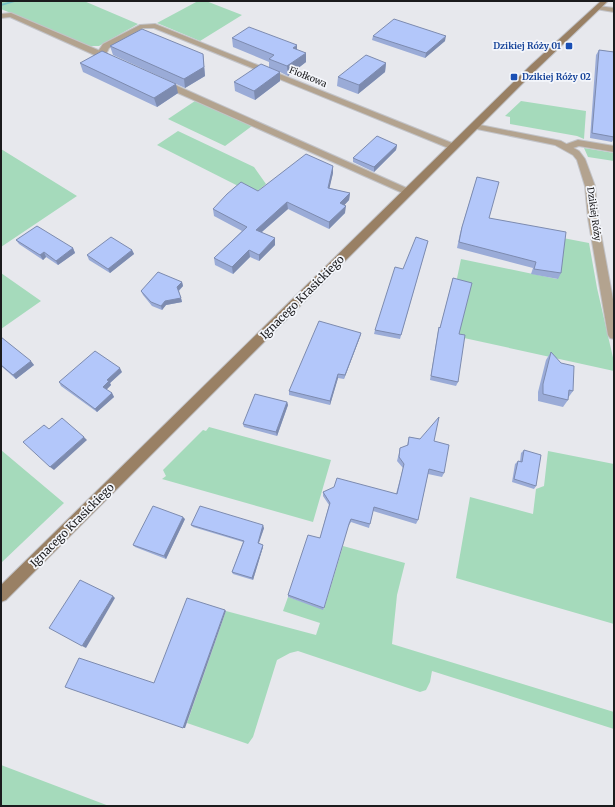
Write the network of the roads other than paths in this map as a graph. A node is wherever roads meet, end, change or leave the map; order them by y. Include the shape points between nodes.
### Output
1 (602, 4) edge
2 (614, 10) edge
3 (1, 16) edge
4 (102, 56) junction
5 (120, 64) edge
6 (153, 78) edge
7 (475, 126) junction
8 (454, 147) junction
9 (568, 147) junction
10 (614, 149) edge
11 (408, 192) junction
12 (614, 335) edge
13 (1, 595) edge

1 - 2 street
1 - 7 street, Ignacego Krasickiego
3 - 4 street via 11,15
4 - 5 street
4 - 8 street, Fiołkowa via 106,46 142,26 155,26
6 - 11 street
7 - 8 street, Ignacego Krasickiego
7 - 9 street, Dzikiej Róży via 548,140
8 - 11 street, Ignacego Krasickiego
9 - 10 street via 578,143
9 - 12 street, Dzikiej Róży via 581,159 590,186 593,218
11 - 13 street, Ignacego Krasickiego

